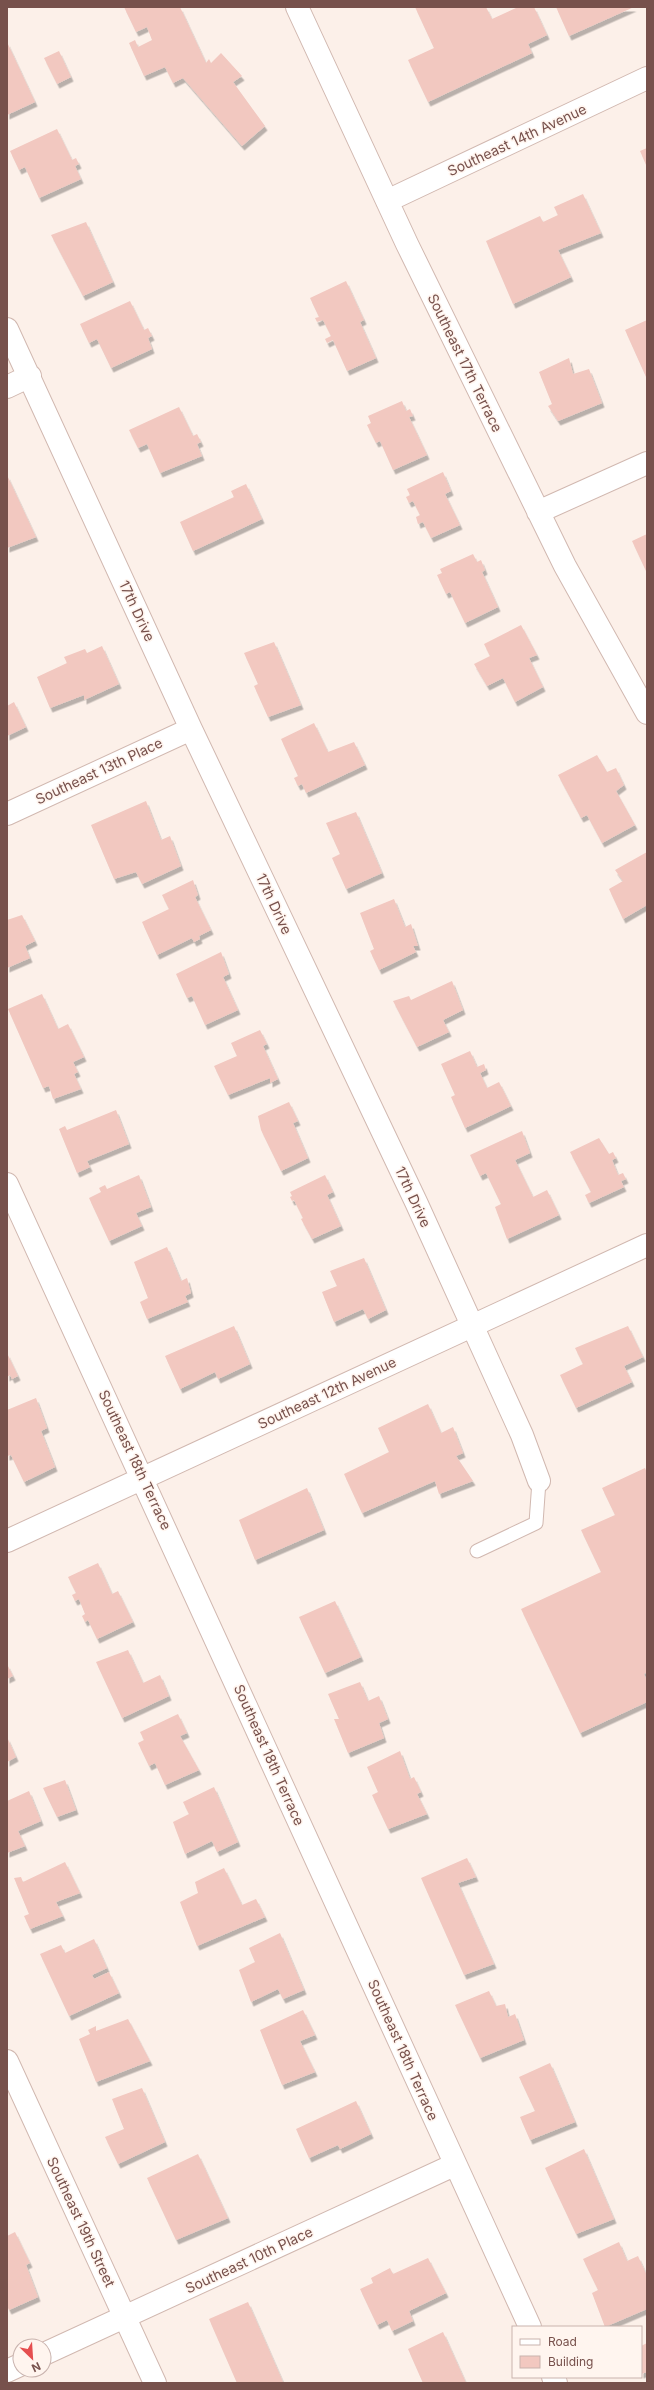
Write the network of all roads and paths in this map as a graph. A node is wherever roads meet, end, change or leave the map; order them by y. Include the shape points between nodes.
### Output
1 (297, 7) edge
2 (647, 78) edge
3 (387, 201) junction
4 (7, 329) edge
5 (30, 376) junction
6 (7, 387) edge
7 (647, 463) edge
8 (538, 512) junction
9 (647, 713) edge
10 (191, 729) junction
11 (7, 814) edge
12 (7, 1184) edge
13 (647, 1245) edge
14 (472, 1326) junction
15 (143, 1478) junction
16 (539, 1480) joint
17 (7, 1541) edge
18 (477, 1551) dead end
19 (7, 2061) edge
20 (454, 2165) junction
21 (125, 2318) junction
22 (530, 2326) edge
23 (52, 2350) edge
24 (155, 2383) edge

1 - 3 street, Southeast 17th Terrace
2 - 3 street, Southeast 14th Avenue
3 - 8 street, Southeast 17th Terrace
4 - 5 street, 17th Drive
5 - 6 street
5 - 10 street, 17th Drive
7 - 8 street
8 - 9 street, Southeast 17th Terrace via 565,566
10 - 11 street, Southeast 13th Place
10 - 14 street, 17th Drive via 416,1202
12 - 15 street, Southeast 18th Terrace
13 - 14 street, Southeast 12th Avenue
14 - 15 street, Southeast 12th Avenue
14 - 16 street, 17th Drive via 522,1435
15 - 17 street, Southeast 12th Avenue
15 - 20 street, Southeast 18th Terrace
16 - 18 lane via 536,1522
19 - 21 street, Southeast 19th Street
20 - 21 street, Southeast 10th Place
20 - 22 street, Southeast 18th Terrace
21 - 23 street, Southeast 10th Place
21 - 24 street, Southeast 19th Street

